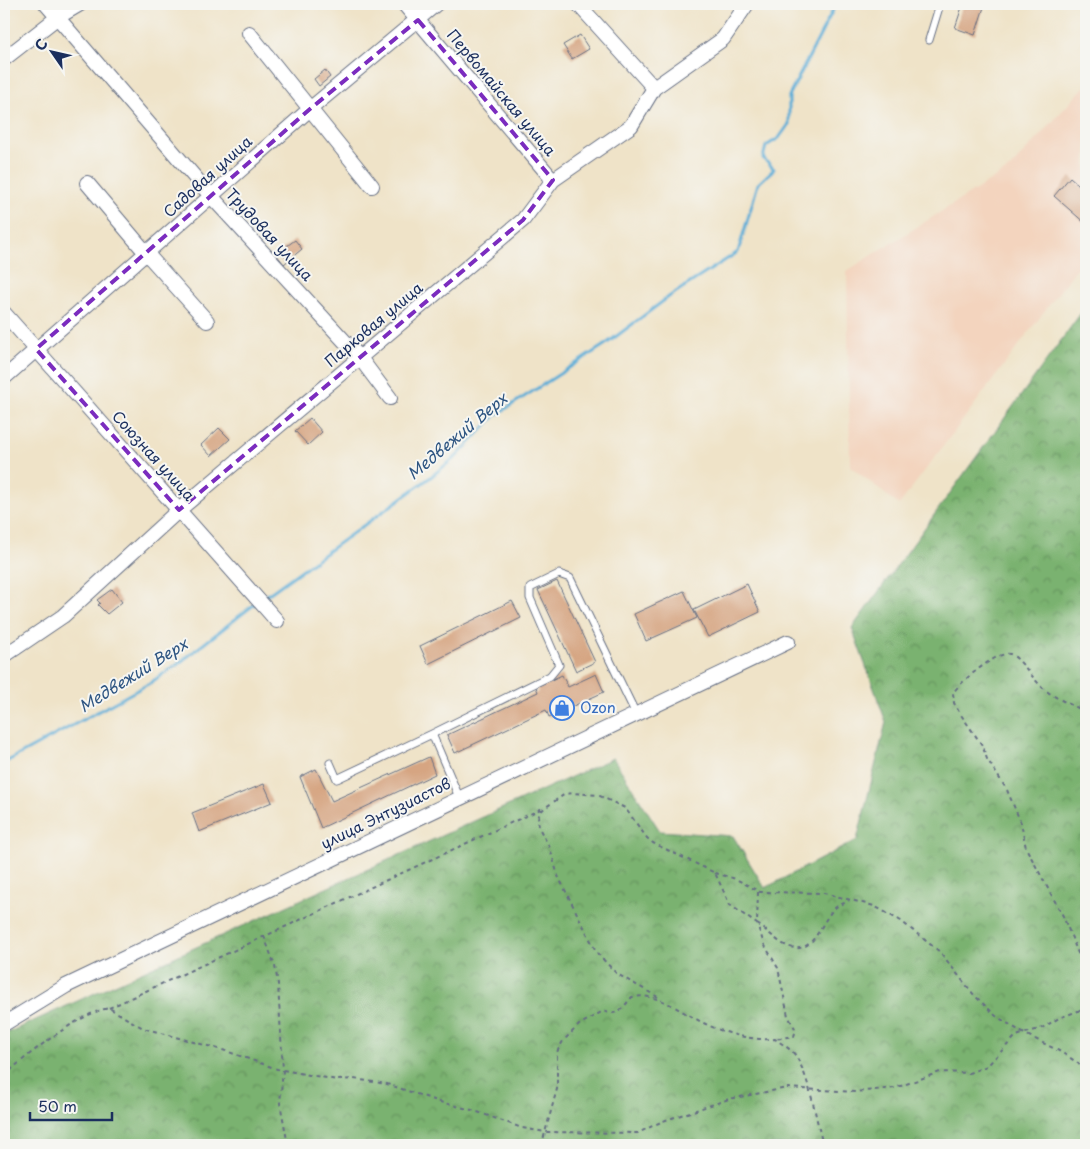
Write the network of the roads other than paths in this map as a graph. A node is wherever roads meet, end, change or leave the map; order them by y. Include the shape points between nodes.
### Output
1 (46, 4) edge
2 (80, 4) edge
3 (404, 4) edge
4 (436, 4) edge
5 (578, 4) edge
6 (747, 4) edge
7 (940, 4) edge
8 (58, 17) junction
9 (418, 20) junction
10 (249, 33) dead end
11 (930, 40) dead end
12 (4, 59) edge
13 (654, 88) junction
14 (310, 109) junction
15 (553, 180) junction
16 (87, 183) dead end
17 (372, 186) dead end
18 (211, 196) junction
19 (147, 254) junction
20 (4, 313) edge
21 (207, 321) dead end
22 (36, 349) junction
23 (360, 358) junction
24 (4, 378) edge
25 (390, 398) dead end
26 (179, 510) junction
27 (277, 621) dead end
28 (788, 642) dead end
29 (4, 656) edge
30 (636, 714) junction
31 (432, 734) junction
32 (330, 762) dead end
33 (459, 797) junction
34 (4, 1024) edge

1 - 8 street, Трудовая улица
2 - 8 street
3 - 9 street, Первомайская улица
4 - 9 street, Садовая улица
5 - 13 street
6 - 13 street, Парковая улица via 723,39
7 - 11 lane
8 - 12 street
8 - 18 street, Трудовая улица
9 - 14 street, Садовая улица
9 - 15 street, Первомайская улица
10 - 14 street
13 - 15 street, Парковая улица via 631,126
14 - 17 street
14 - 18 street, Садовая улица
15 - 23 street, Парковая улица via 523,220
16 - 19 street
18 - 19 street, Садовая улица
18 - 23 street, Трудовая улица
19 - 21 street
19 - 22 street, Садовая улица
20 - 22 street, Союзная улица
22 - 24 street, Садовая улица
22 - 26 street, Союзная улица
23 - 25 street, Трудовая улица
23 - 26 street, Парковая улица
26 - 27 street, Союзная улица
26 - 29 street, Парковая улица via 63,616
28 - 30 street, улица Энтузиастов
30 - 31 lane via 570,578 559,574 530,588 530,598 559,665 550,676
30 - 33 street, улица Энтузиастов
31 - 32 lane via 337,779
31 - 33 lane
33 - 34 street, улица Энтузиастов via 66,986

